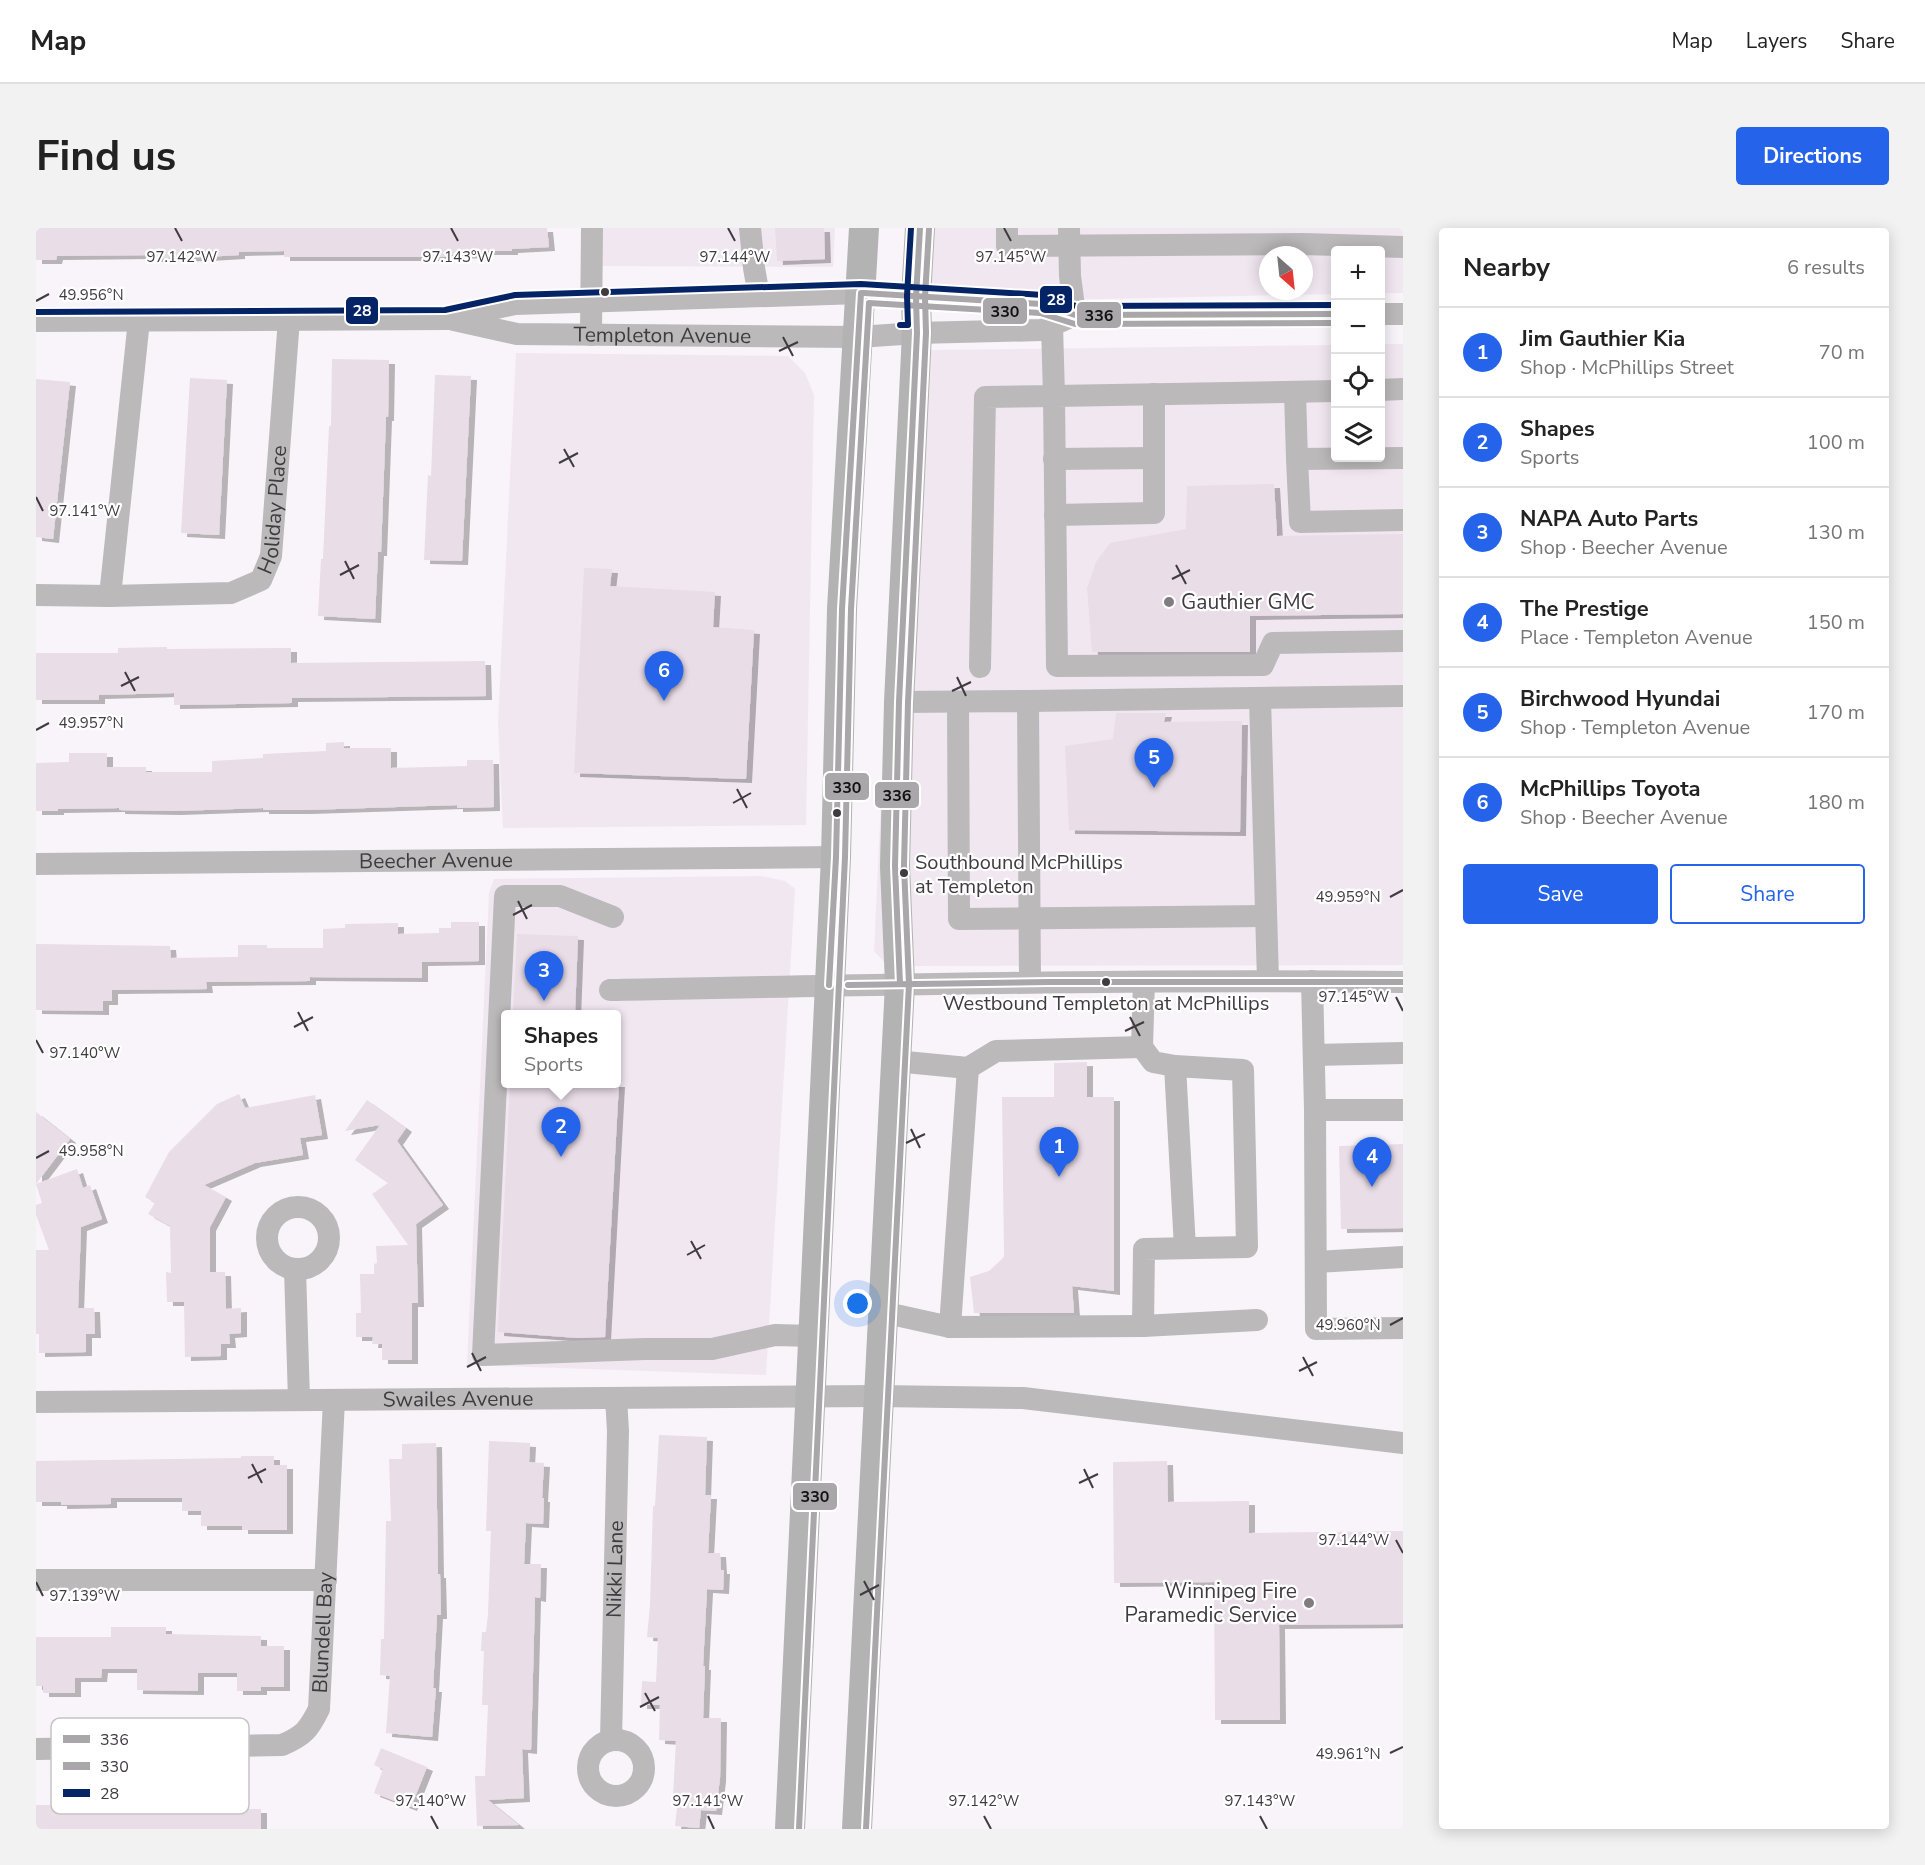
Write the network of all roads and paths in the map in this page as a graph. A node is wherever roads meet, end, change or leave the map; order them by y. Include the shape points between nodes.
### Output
1 (592, 228) edge
2 (750, 228) edge
3 (864, 228) edge
4 (920, 228) edge
5 (1007, 228) edge
6 (1069, 237) edge
7 (1395, 241) edge
8 (861, 293) junction
9 (759, 296) junction
10 (916, 297) junction
11 (591, 301) junction
12 (1331, 314) edge
13 (1385, 314) edge
14 (1403, 314) edge
15 (1075, 315) junction
16 (289, 319) junction
17 (446, 319) junction
18 (139, 320) junction
19 (36, 321) edge
20 (1052, 325) junction
21 (917, 333) junction
22 (591, 335) junction
23 (858, 337) junction
24 (1403, 389) edge
25 (1385, 390) edge
26 (1331, 391) edge
27 (1295, 392) junction
28 (1154, 394) junction
29 (1054, 396) junction
30 (1153, 458) junction
31 (1403, 458) edge
32 (1054, 459) junction
33 (1297, 459) junction
34 (1056, 515) junction
35 (1403, 520) edge
36 (36, 596) edge
37 (110, 596) junction
38 (1403, 641) edge
39 (980, 667) dead end
40 (1403, 696) edge
41 (1260, 698) junction
42 (1028, 701) junction
43 (899, 702) junction
44 (958, 702) junction
45 (836, 857) junction
46 (36, 864) edge
47 (1266, 916) junction
48 (613, 917) dead end
49 (1031, 920) junction
50 (1268, 981) junction
51 (1312, 981) junction
52 (1030, 982) junction
53 (1144, 982) junction
54 (1403, 982) edge
55 (900, 984) junction
56 (829, 986) junction
57 (610, 990) dead end
58 (1142, 1047) junction
59 (1403, 1053) edge
60 (1314, 1055) junction
61 (895, 1061) junction
62 (1175, 1066) junction
63 (968, 1068) junction
64 (1315, 1110) junction
65 (1403, 1110) edge
66 (1185, 1248) junction
67 (1403, 1257) edge
68 (1316, 1262) junction
69 (295, 1269) dead end
70 (882, 1312) junction
71 (1257, 1320) dead end
72 (1143, 1326) junction
73 (950, 1327) junction
74 (1403, 1328) edge
75 (813, 1336) junction
76 (878, 1396) junction
77 (810, 1397) junction
78 (616, 1398) junction
79 (299, 1400) junction
80 (334, 1400) junction
81 (36, 1402) edge
82 (1403, 1443) edge
83 (36, 1580) edge
84 (326, 1580) junction
85 (611, 1740) dead end
86 (249, 1746) edge
87 (36, 1749) edge
88 (51, 1749) edge
89 (790, 1829) edge
90 (857, 1829) edge

1 - 11 street
2 - 9 street
3 - 8 main road
4 - 10 main road
5 - 6 street via 1007,246
6 - 7 street via 1304,244
6 - 15 street
8 - 9 street, Templeton Avenue
8 - 10 street, Templeton Avenue
8 - 23 main road
9 - 11 street, Templeton Avenue
10 - 15 street, Templeton Avenue via 1042,304
10 - 21 main road
11 - 17 street, Templeton Avenue via 515,304
11 - 22 street
12 - 15 street
13 - 14 street
15 - 20 street, Templeton Avenue
16 - 17 street, Templeton Avenue
16 - 18 street, Templeton Avenue
16 - 37 street, Holiday Place via 271,556 261,580 231,593
17 - 22 street, Templeton Avenue via 517,334
18 - 19 street, Templeton Avenue
18 - 37 street
20 - 21 street, Templeton Avenue via 1042,330
20 - 29 street
21 - 23 street, Templeton Avenue
21 - 43 main road
22 - 23 street, Templeton Avenue
23 - 45 main road via 842,609
24 - 25 street
26 - 27 street
27 - 28 street
27 - 33 street
28 - 29 street
28 - 30 street
29 - 32 street
29 - 39 street via 985,397
30 - 32 street
30 - 34 street via 1154,513
31 - 33 street
32 - 34 street
33 - 35 street via 1300,522
34 - 38 street via 1057,666 1263,664 1273,643
36 - 37 street, Holiday Place
40 - 41 street
41 - 42 street
41 - 47 street
42 - 44 street
42 - 49 street
43 - 44 street
43 - 55 main road via 895,866
44 - 49 street via 959,919
45 - 46 street, Beecher Avenue
45 - 56 main road
47 - 49 street
47 - 50 street
48 - 75 street via 560,896 505,896 483,1355 712,1349 775,1335
49 - 52 street
50 - 51 street
50 - 53 street
51 - 54 street
51 - 60 street
52 - 53 street
52 - 55 street
53 - 58 street
55 - 56 street
55 - 61 main road
56 - 57 street
56 - 75 main road
58 - 62 street via 1152,1062
58 - 63 street via 996,1051
59 - 60 street
60 - 64 street
61 - 63 street
61 - 70 main road
62 - 66 street
62 - 66 street via 1243,1070 1247,1247
63 - 73 street
64 - 65 street
64 - 68 street
66 - 72 street via 1144,1249
67 - 68 street
68 - 74 street via 1316,1329
69 - 79 street
70 - 73 street
70 - 76 main road
71 - 72 street
72 - 73 street
75 - 77 main road
76 - 77 street, Swailes Avenue
76 - 82 street, Swailes Avenue via 1023,1398
76 - 90 main road
77 - 78 street, Swailes Avenue
77 - 89 main road
78 - 80 street, Swailes Avenue
78 - 85 street, Nikki Lane
79 - 80 street, Swailes Avenue
79 - 81 street, Swailes Avenue
80 - 84 street, Blundell Bay
83 - 84 street
84 - 86 street, Blundell Bay via 319,1709 309,1729 296,1739 282,1745
87 - 88 street, Blundell Bay

